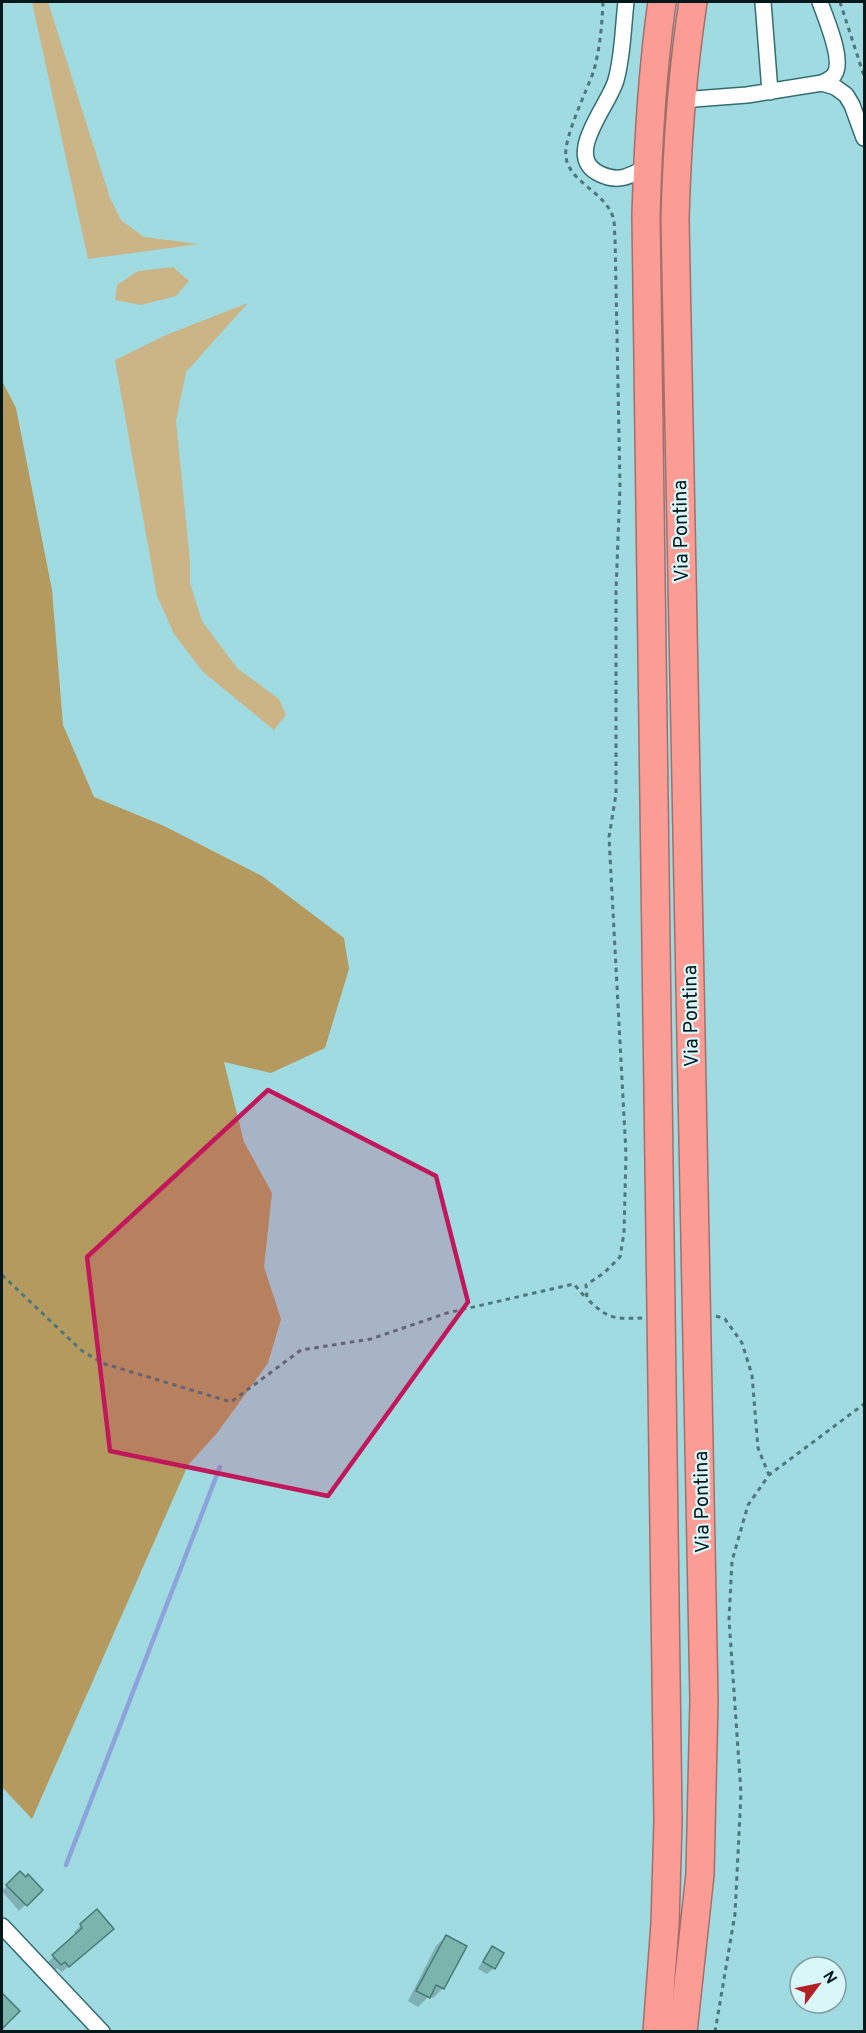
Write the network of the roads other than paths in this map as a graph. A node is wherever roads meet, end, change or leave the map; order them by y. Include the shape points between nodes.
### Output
1 (626, 2) edge
2 (662, 2) edge
3 (693, 2) edge
4 (763, 2) edge
5 (820, 2) edge
6 (822, 83) junction
7 (770, 92) junction
8 (681, 100) junction
9 (864, 138) edge
10 (647, 167) junction
11 (2, 1926) edge
12 (102, 2031) edge
13 (657, 2031) edge
14 (683, 2031) edge

1 - 10 street via 616,80 586,140 584,154 596,172 608,177 624,179
2 - 10 highway, Via Pontina
3 - 8 highway, Via Pontina
4 - 7 street
5 - 6 street via 838,64 834,75
6 - 7 street
6 - 9 street via 846,95
7 - 8 street
8 - 14 highway, Via Pontina via 675,219 677,408 704,1700 700,1874
10 - 13 highway, Via Pontina via 668,1821
11 - 12 street

